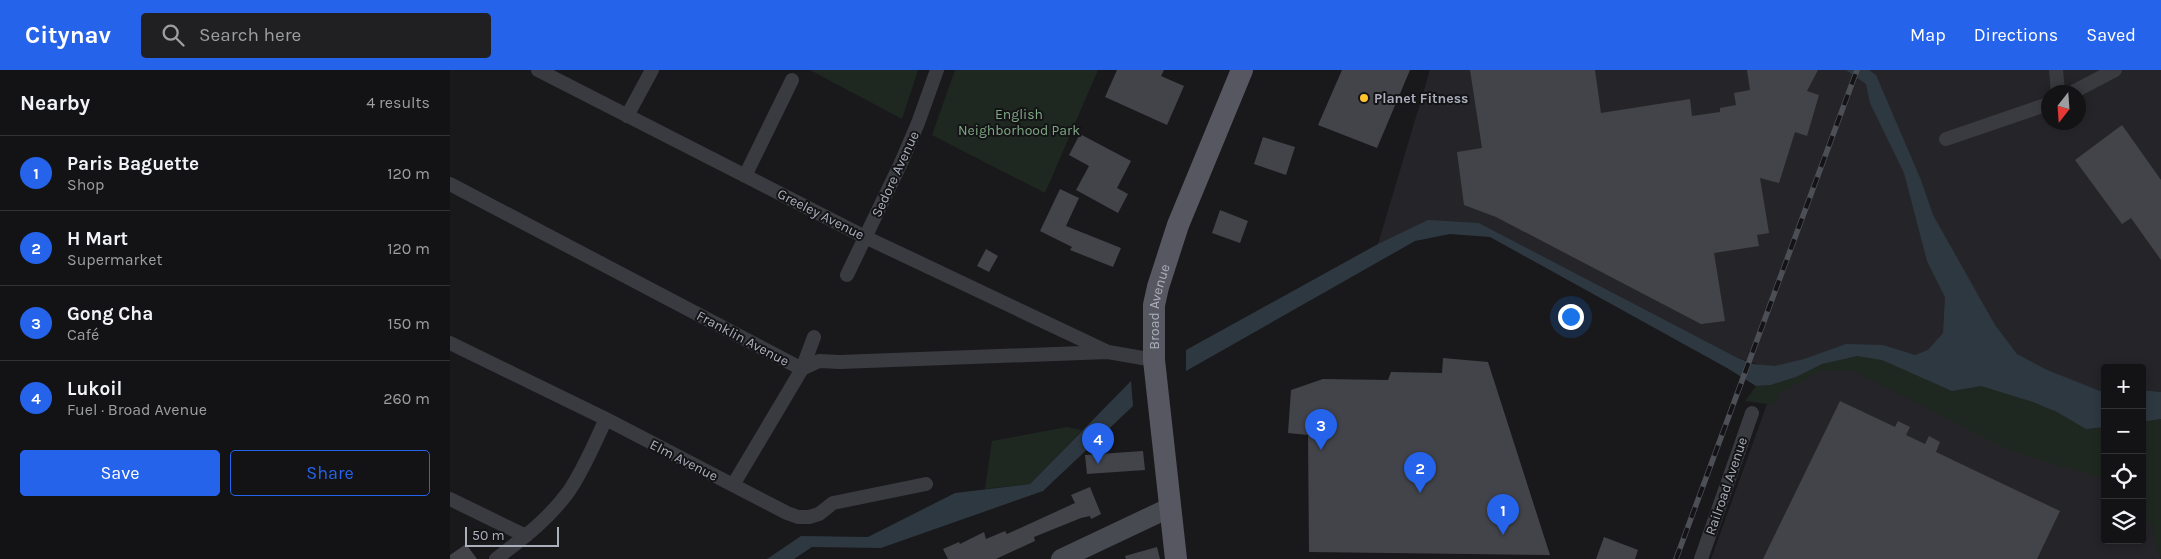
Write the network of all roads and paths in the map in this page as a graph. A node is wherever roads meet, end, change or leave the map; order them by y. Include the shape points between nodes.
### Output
1 (538, 70) edge
2 (652, 70) edge
3 (937, 70) edge
4 (1242, 70) edge
5 (2056, 70) edge
6 (2115, 70) edge
7 (792, 80) dead end
8 (2057, 85) edge
9 (2086, 85) edge
10 (2041, 106) edge
11 (628, 116) junction
12 (1946, 138) dead end
13 (745, 176) junction
14 (450, 184) edge
15 (865, 237) junction
16 (847, 275) dead end
17 (814, 337) dead end
18 (450, 343) edge
19 (1108, 352) junction
20 (1154, 360) junction
21 (802, 369) junction
22 (1752, 413) dead end
23 (606, 420) junction
24 (926, 484) dead end
25 (733, 485) junction
26 (450, 499) edge
27 (1171, 507) junction
28 (526, 536) junction
29 (496, 559) edge
30 (1061, 559) edge
31 (1176, 559) edge
32 (1701, 559) edge

1 - 11 street, Greeley Avenue
2 - 11 street
3 - 15 street, Sedore Avenue via 918,123
4 - 20 main road, Broad Avenue via 1178,225 1158,287 1154,304
5 - 8 street
6 - 9 street
7 - 13 street
10 - 12 street
11 - 13 street, Greeley Avenue
13 - 15 street, Greeley Avenue
14 - 21 street, Franklin Avenue
15 - 16 street, Sedore Avenue
15 - 19 street, Greeley Avenue
17 - 21 street
18 - 23 street, Elm Avenue
19 - 20 street, Franklin Avenue
19 - 21 street, Franklin Avenue via 819,361
20 - 27 main road, Broad Avenue
21 - 25 street
22 - 32 street, Railroad Avenue
23 - 25 street, Elm Avenue
23 - 28 street via 569,491
24 - 25 street, Elm Avenue via 833,503 819,514 798,517
26 - 28 street
27 - 30 street
27 - 31 main road, Broad Avenue
28 - 29 street

